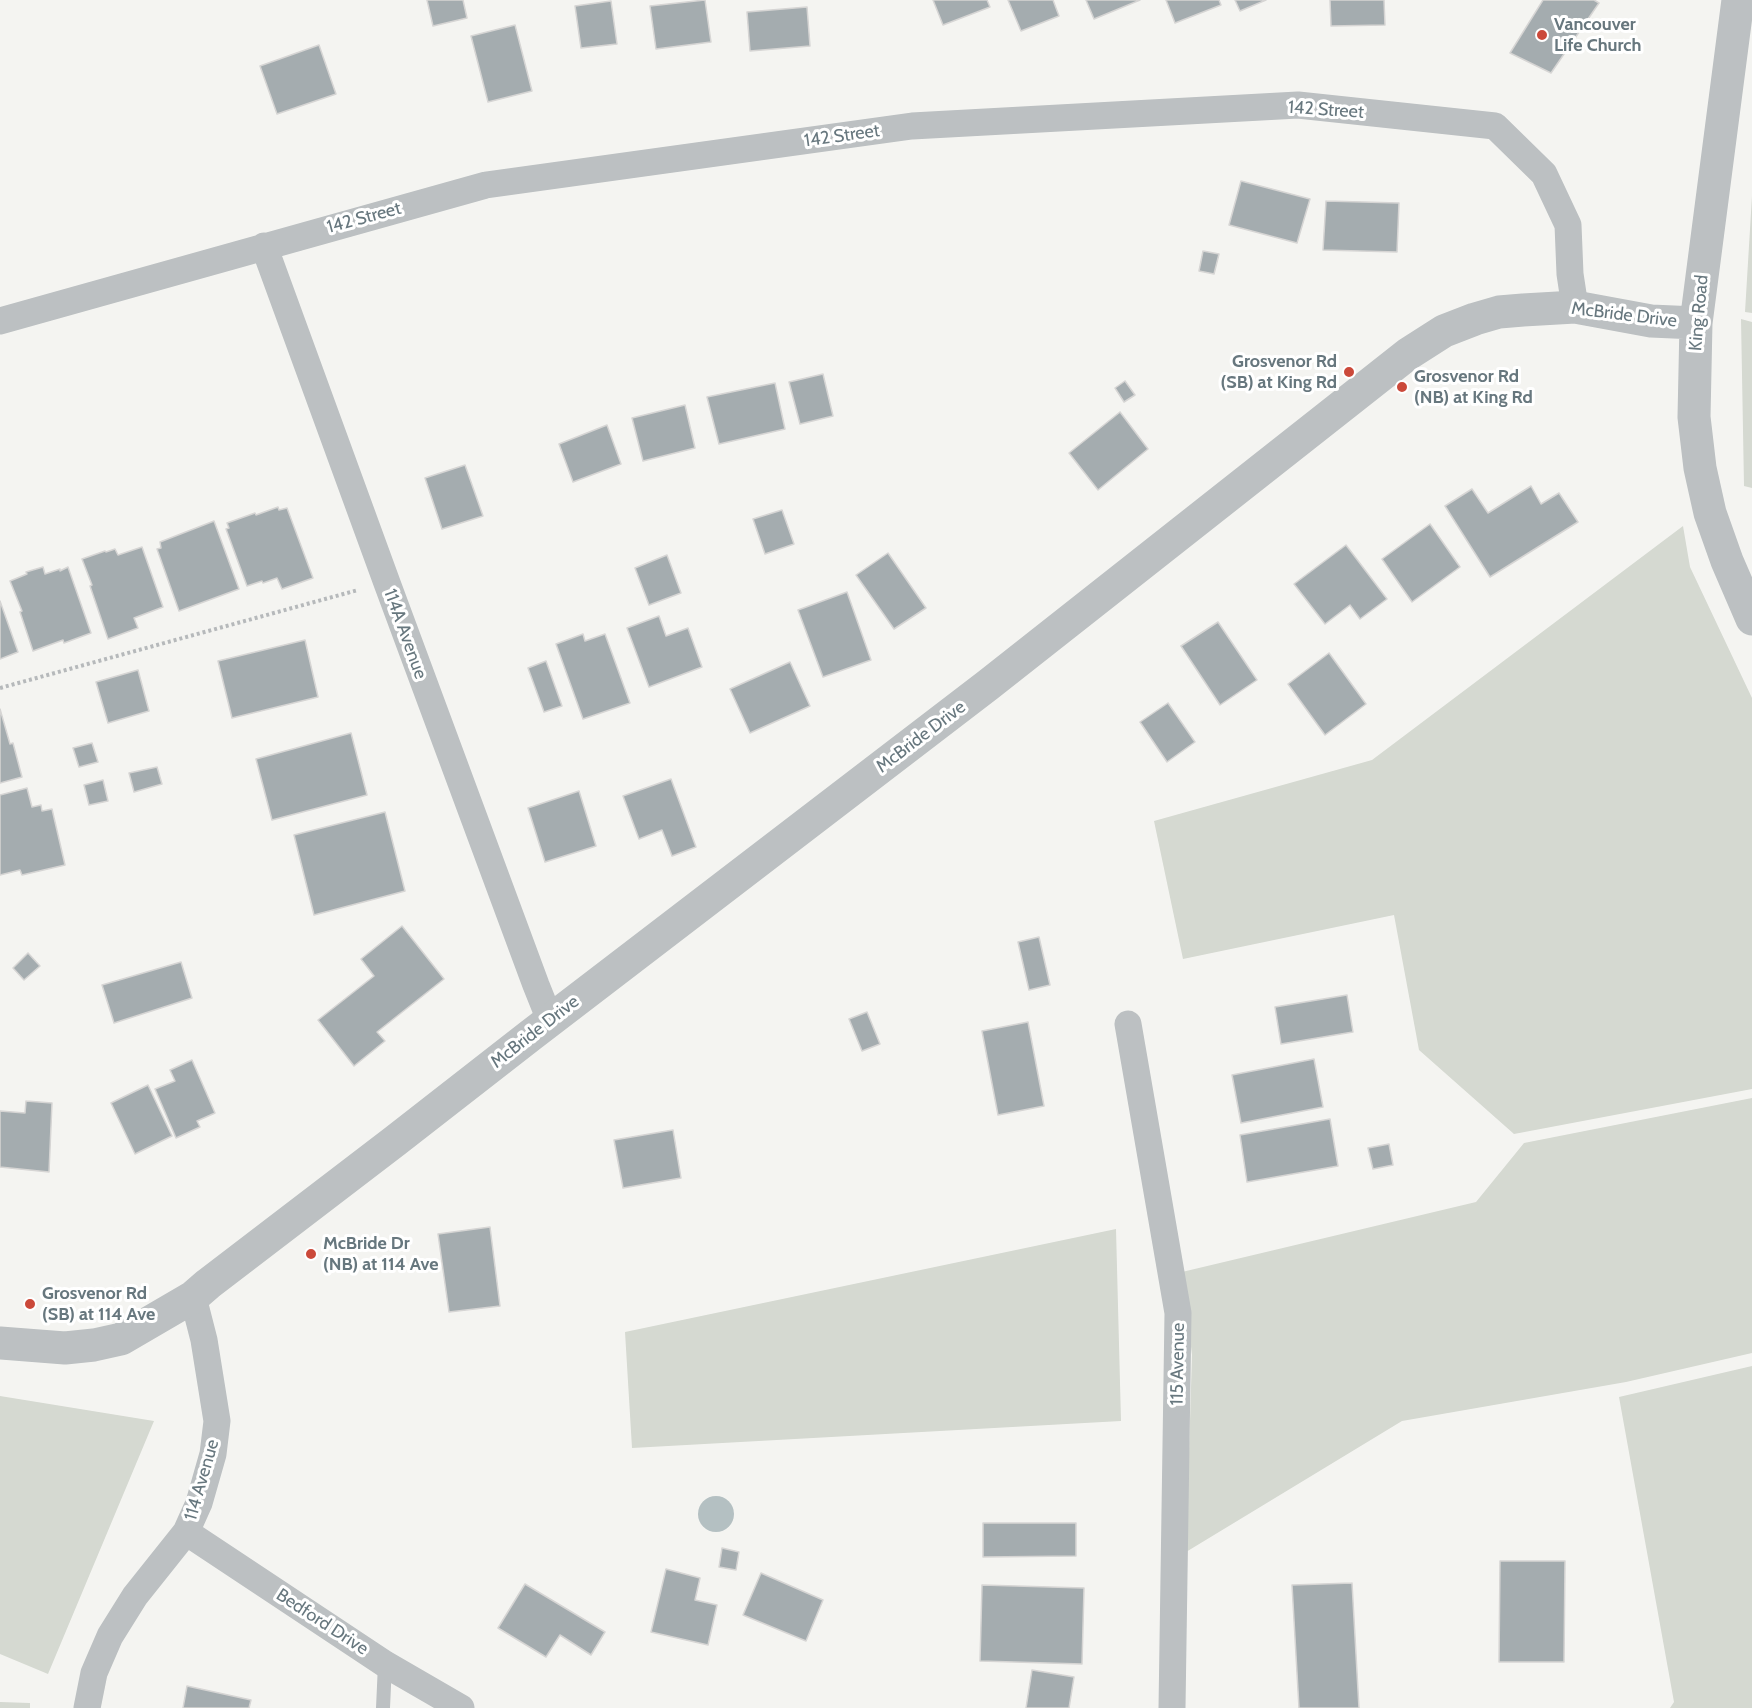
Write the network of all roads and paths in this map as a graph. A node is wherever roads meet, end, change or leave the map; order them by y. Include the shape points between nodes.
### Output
1 (1738, 0) edge
2 (264, 246) junction
3 (1575, 308) junction
4 (0, 321) edge
5 (1696, 323) junction
6 (360, 590) dead end
7 (1752, 619) edge
8 (0, 688) edge
9 (550, 1020) junction
10 (1128, 1024) dead end
11 (193, 1297) junction
12 (0, 1343) edge
13 (186, 1532) junction
14 (385, 1664) junction
15 (87, 1708) edge
16 (383, 1708) edge
17 (461, 1708) edge
18 (1172, 1708) edge

1 - 5 street, King Road
2 - 3 street, 142 Street via 486,184 900,128 1298,105 1495,126 1544,174 1568,225
2 - 4 street, 142 Street
2 - 9 street, 114A Avenue
3 - 5 street, McBride Drive via 1651,321
3 - 9 street, McBride Drive via 1499,312 1444,332 1408,354 988,685
5 - 7 street, King Road via 1694,417 1700,468 1710,513
6 - 8 path
9 - 11 street, McBride Drive
10 - 18 street, 115 Avenue via 1178,1313
11 - 12 street, McBride Drive via 121,1339 65,1348
11 - 13 street, 114 Avenue via 217,1421 213,1454
13 - 14 street, Bedford Drive
13 - 15 street, 114 Avenue via 135,1596 110,1636 94,1673
14 - 16 lane
14 - 17 street, Bedford Drive

